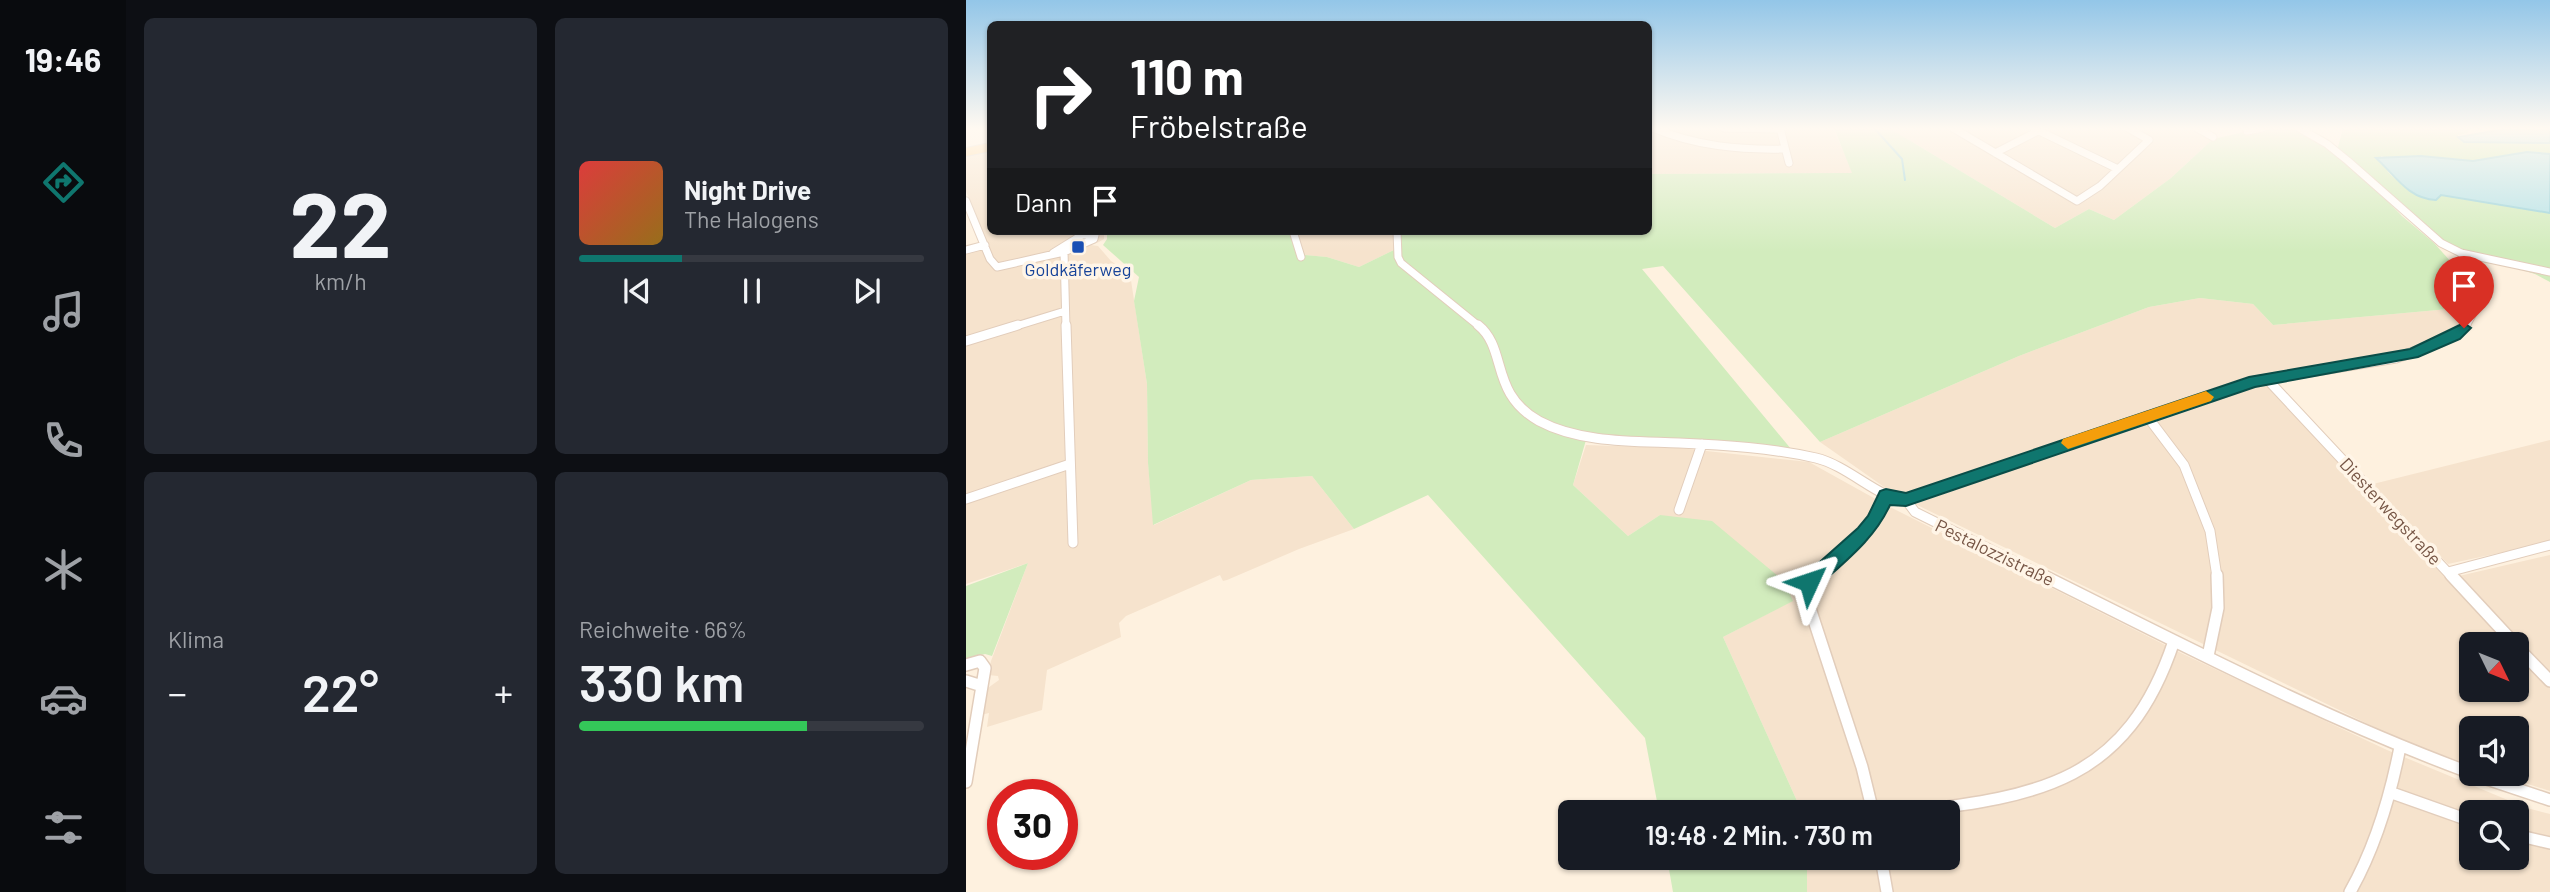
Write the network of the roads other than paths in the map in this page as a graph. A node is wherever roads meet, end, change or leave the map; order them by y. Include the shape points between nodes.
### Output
1 (2118, 169) edge
2 (2023, 170) edge
3 (2358, 170) edge
4 (966, 201) edge
5 (968, 210) edge
6 (1294, 235) edge
7 (1397, 235) edge
8 (985, 245) junction
9 (966, 250) edge
10 (1064, 251) junction
11 (1053, 253) junction
12 (2461, 253) junction
13 (1301, 257) dead end
14 (2550, 272) edge
15 (1065, 311) junction
16 (966, 341) edge
17 (2267, 379) junction
18 (2147, 416) junction
19 (1702, 444) junction
20 (1070, 464) junction
21 (1886, 495) junction
22 (966, 499) edge
23 (1906, 500) junction
24 (1679, 510) dead end
25 (1073, 543) dead end
26 (2550, 545) edge
27 (2448, 572) junction
28 (2504, 632) edge
29 (2174, 641) junction
30 (2208, 656) junction
31 (2529, 659) edge
32 (966, 665) edge
33 (966, 681) edge
34 (2550, 681) edge
35 (982, 686) junction
36 (2400, 747) junction
37 (2459, 769) edge
38 (966, 782) edge
39 (2509, 786) edge
40 (2392, 793) junction
41 (1870, 800) edge
42 (2550, 800) edge
43 (1960, 805) edge
44 (2459, 817) edge
45 (2529, 838) edge
46 (2550, 843) edge
47 (1883, 870) edge
48 (1887, 892) edge
49 (2350, 892) edge

1 - 2 street via 2077,201
3 - 12 street via 2441,243
4 - 5 street
5 - 8 street
6 - 13 street
7 - 19 street, Pestalozzistraße via 1401,263 1483,328 1507,391 1535,419 1608,439
8 - 9 street
8 - 11 street via 997,267
10 - 11 street
10 - 11 street via 1090,243 1095,235 1082,235
10 - 15 street
12 - 14 street
12 - 17 street via 2479,290 2479,305 2455,336 2396,358
15 - 16 street
15 - 20 street
17 - 18 street
17 - 27 street, Diesterwegstraße
18 - 23 street
18 - 30 street via 2184,465 2210,531 2218,608
19 - 21 street, Pestalozzistraße via 1828,460
19 - 24 street
20 - 22 street
20 - 25 street
21 - 23 street, Pestalozzistraße
21 - 41 street via 1864,533 1809,582 1805,593
23 - 29 street, Pestalozzistraße via 1915,512
26 - 27 street
27 - 28 street, Diesterwegstraße
29 - 30 street, Pestalozzistraße
29 - 43 street via 2168,665 2144,713 2108,750 2048,785 1999,800
30 - 36 street, Pestalozzistraße
31 - 34 street, Diesterwegstraße
32 - 35 street via 983,663
33 - 35 street
35 - 38 street
36 - 37 street, Pestalozzistraße
36 - 40 street
39 - 42 street, Pestalozzistraße
40 - 44 street
40 - 49 street
45 - 46 street
47 - 48 street

